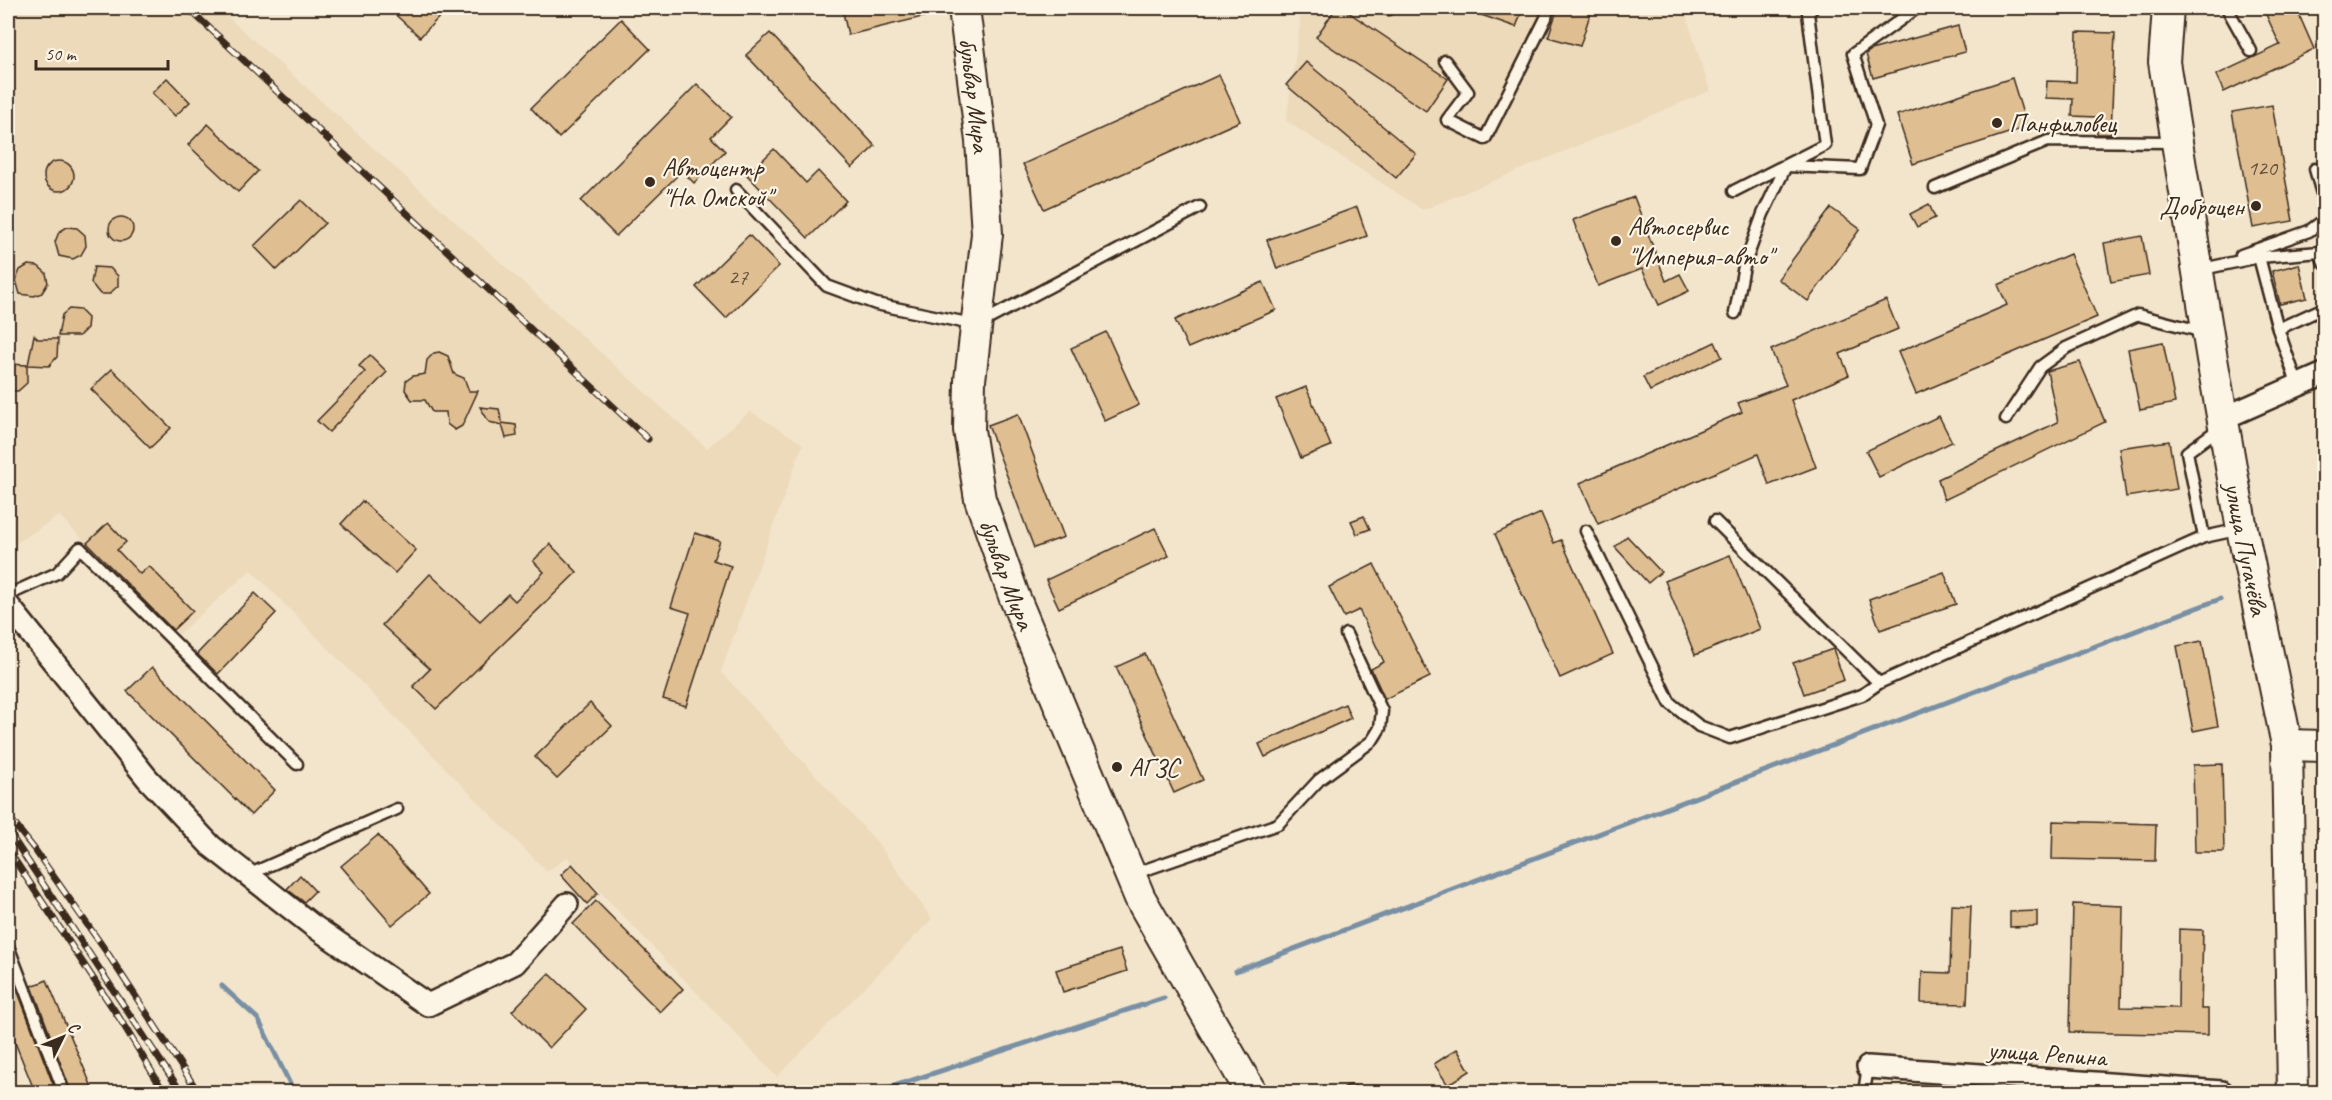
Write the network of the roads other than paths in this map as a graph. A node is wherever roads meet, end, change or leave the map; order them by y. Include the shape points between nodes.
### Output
1 (964, 8) edge
2 (1548, 8) edge
3 (1813, 8) edge
4 (1917, 8) edge
5 (2168, 8) edge
6 (2227, 8) edge
7 (2251, 51) dead end
8 (1445, 61) dead end
9 (2177, 142) junction
10 (1786, 166) junction
11 (2315, 169) dead end
12 (1935, 188) dead end
13 (736, 190) dead end
14 (1734, 191) dead end
15 (2325, 201) edge
16 (1200, 207) dead end
17 (2325, 220) edge
18 (2259, 257) junction
19 (2325, 262) edge
20 (2198, 270) junction
21 (2325, 308) edge
22 (1736, 314) dead end
23 (977, 325) junction
24 (2278, 329) junction
25 (2212, 359) junction
26 (2325, 374) edge
27 (2298, 386) junction
28 (2006, 419) dead end
29 (2225, 421) junction
30 (1715, 521) dead end
31 (2242, 529) junction
32 (1586, 531) dead end
33 (2205, 537) junction
34 (8, 595) edge
35 (8, 605) edge
36 (1346, 634) dead end
37 (1879, 683) junction
38 (2287, 745) junction
39 (2325, 746) edge
40 (297, 764) dead end
41 (397, 809) dead end
42 (248, 875) junction
43 (1130, 875) junction
44 (567, 904) dead end
45 (8, 946) edge
46 (1868, 1067) joint
47 (2164, 1090) edge
48 (64, 1092) edge
49 (1251, 1092) edge
50 (1864, 1092) edge
51 (2222, 1092) edge
52 (2294, 1092) edge

1 - 23 street, бульвар Мира via 981,141 987,234
2 - 8 lane via 1485,139 1447,120 1468,92
3 - 10 lane via 1808,13 1825,145
4 - 10 lane via 1854,54 1876,125 1860,169
5 - 9 street, улица Пугачёва via 2164,62
6 - 7 lane
9 - 12 lane via 2048,141
9 - 20 street, улица Пугачёва
10 - 14 lane
10 - 22 lane via 1744,266
11 - 15 lane
13 - 23 lane via 827,286 876,304
16 - 23 lane
17 - 20 lane via 2309,231
18 - 19 lane via 2320,252
18 - 20 lane
18 - 24 lane
20 - 25 street, улица Пугачёва
21 - 24 lane
23 - 43 street, бульвар Мира via 969,430 980,499 1014,596
24 - 27 lane
25 - 28 lane via 2196,330 2138,315 2066,348 2040,367
25 - 29 street, улица Пугачёва
26 - 27 street
27 - 29 street
29 - 31 street, улица Пугачёва
29 - 33 lane via 2187,452
30 - 37 lane
31 - 33 lane
31 - 38 street, улица Пугачёва
32 - 37 lane via 1670,703 1699,726 1730,738 1862,695
33 - 37 lane
34 - 40 lane via 57,573 80,549
35 - 42 street via 147,778 211,846
36 - 43 lane via 1382,711 1380,728 1372,741 1319,780 1278,824
38 - 39 street
38 - 52 street, улица Пугачёва
41 - 42 lane
42 - 44 street via 312,925 428,1005 515,963
43 - 49 street, бульвар Мира
45 - 48 lane
46 - 47 street, улица Репина
46 - 50 lane
47 - 51 street, улица Репина

